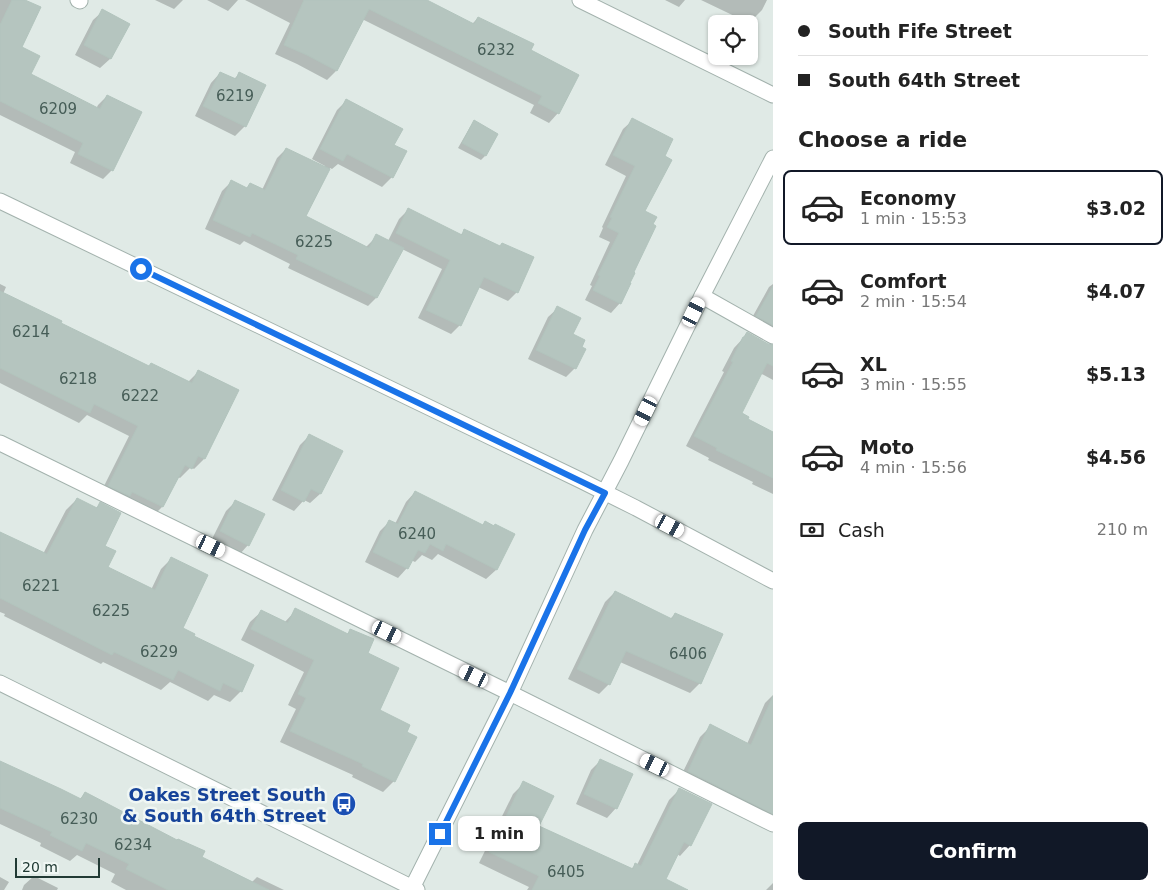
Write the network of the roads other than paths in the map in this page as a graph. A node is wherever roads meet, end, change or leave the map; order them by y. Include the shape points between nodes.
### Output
1 (580, 0) edge
2 (773, 95) edge
3 (773, 158) edge
4 (0, 201) edge
5 (702, 296) junction
6 (773, 336) edge
7 (0, 443) edge
8 (605, 493) junction
9 (773, 580) edge
10 (0, 683) edge
11 (510, 693) junction
12 (773, 824) edge
13 (413, 889) edge

1 - 2 street
3 - 5 street
4 - 8 street
5 - 6 street
5 - 8 street
7 - 11 street
8 - 9 street
8 - 11 street
10 - 13 street
11 - 12 street
11 - 13 street

